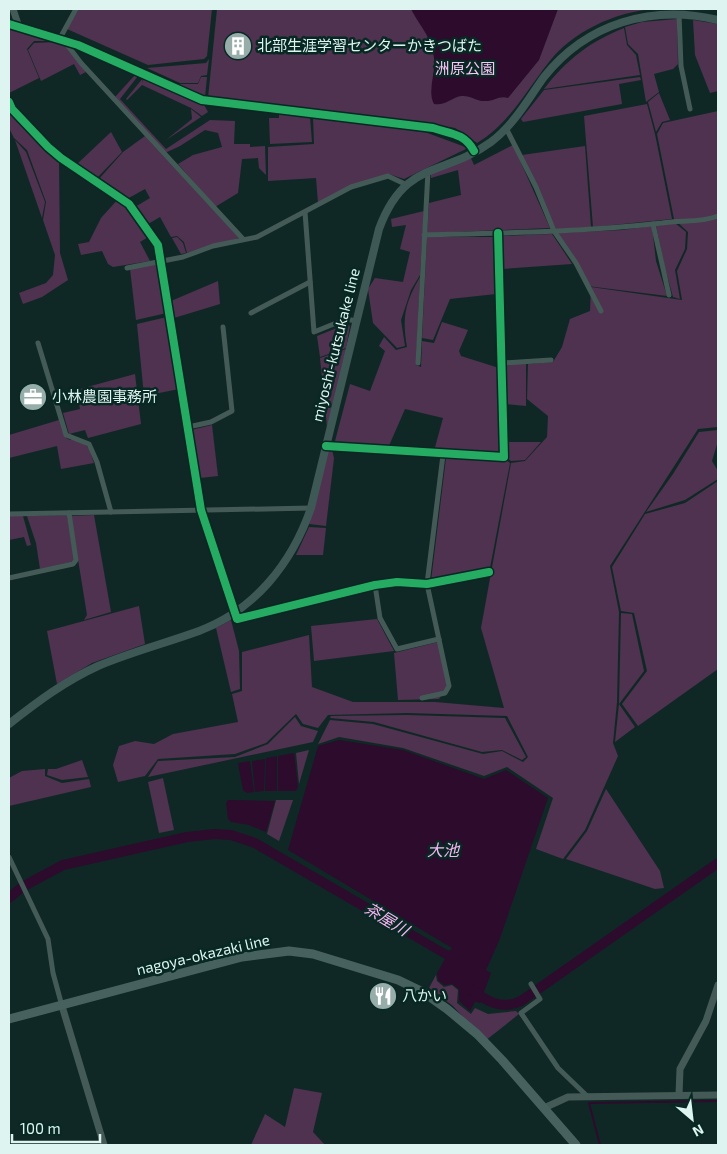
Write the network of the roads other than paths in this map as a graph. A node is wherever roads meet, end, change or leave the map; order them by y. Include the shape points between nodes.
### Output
1 (13, 9) edge
2 (76, 9) edge
3 (703, 12) edge
4 (679, 14) junction
5 (718, 20) edge
6 (9, 24) edge
7 (18, 27) junction
8 (62, 41) junction
9 (9, 102) edge
10 (690, 109) dead end
11 (506, 128) junction
12 (474, 152) junction
13 (428, 170) junction
14 (406, 185) junction
15 (305, 212) junction
16 (718, 216) edge
17 (653, 224) junction
18 (554, 231) junction
19 (498, 233) junction
20 (424, 235) junction
21 (243, 239) junction
22 (161, 261) junction
23 (127, 268) dead end
24 (310, 282) junction
25 (669, 296) dead end
26 (601, 312) dead end
27 (251, 313) dead end
28 (356, 321) junction
29 (223, 327) dead end
30 (38, 343) dead end
31 (551, 360) dead end
32 (418, 363) dead end
33 (502, 363) junction
34 (188, 427) junction
35 (326, 446) junction
36 (443, 455) junction
37 (311, 508) junction
38 (202, 510) junction
39 (111, 512) junction
40 (69, 513) junction
41 (9, 514) edge
42 (489, 572) dead end
43 (9, 578) edge
44 (427, 584) junction
45 (375, 585) junction
46 (234, 613) junction
47 (440, 639) junction
48 (422, 698) dead end
49 (9, 724) edge
50 (9, 857) edge
51 (531, 984) dead end
52 (718, 985) edge
53 (62, 1006) junction
54 (9, 1019) edge
55 (718, 1094) edge
56 (678, 1095) junction
57 (587, 1096) junction
58 (544, 1108) junction
59 (104, 1145) edge
60 (576, 1145) edge

1 - 7 street
2 - 8 street
3 - 4 main road, miyoshi-kutsukake line
3 - 5 main road, miyoshi-kutsukake line
4 - 10 street via 681,66
4 - 11 main road, miyoshi-kutsukake line via 634,18 606,27 584,40 558,62
6 - 7 street
7 - 8 street
8 - 12 street via 78,45 202,100 433,128 468,140
8 - 21 street
9 - 22 street via 48,147 129,204 158,245
11 - 12 main road, miyoshi-kutsukake line
11 - 18 street
12 - 13 main road, miyoshi-kutsukake line
13 - 14 main road, miyoshi-kutsukake line
13 - 20 street
14 - 15 street via 388,176 351,187
14 - 28 main road, miyoshi-kutsukake line via 384,216
15 - 21 street via 271,231
15 - 24 street
16 - 17 street
17 - 18 street
17 - 25 street
18 - 19 street
18 - 26 street via 576,263
19 - 20 street
19 - 33 street
20 - 32 street
21 - 22 street
22 - 23 street
22 - 34 street
24 - 27 street
24 - 28 street via 314,332 346,320
28 - 35 main road, miyoshi-kutsukake line
29 - 34 street via 232,411 211,422
30 - 39 street via 66,435 89,444
31 - 33 street
33 - 36 street via 504,457
34 - 38 street
35 - 36 street
35 - 37 main road, miyoshi-kutsukake line
36 - 44 street
37 - 38 street
37 - 46 main road, miyoshi-kutsukake line via 303,532 289,557 270,582
38 - 39 street
38 - 46 street via 223,569
39 - 40 street
40 - 41 street
40 - 43 street via 76,560 73,564
42 - 44 street
44 - 45 street via 397,582
44 - 47 street
45 - 46 street via 243,619 237,619
45 - 47 street via 380,618 397,649
46 - 49 main road, miyoshi-kutsukake line via 201,630 79,675
47 - 48 street via 449,686 444,693
50 - 53 street via 48,940
51 - 57 street via 540,999 522,1013 558,1068
52 - 56 street via 706,1021 680,1069
53 - 54 main road, nagoya-okazaki line
53 - 58 main road, nagoya-okazaki line via 242,957 289,950 313,954 388,976 433,999 477,1034
53 - 59 street
55 - 56 street
56 - 57 street
57 - 58 street via 568,1097
58 - 60 main road, nagoya-okazaki line

